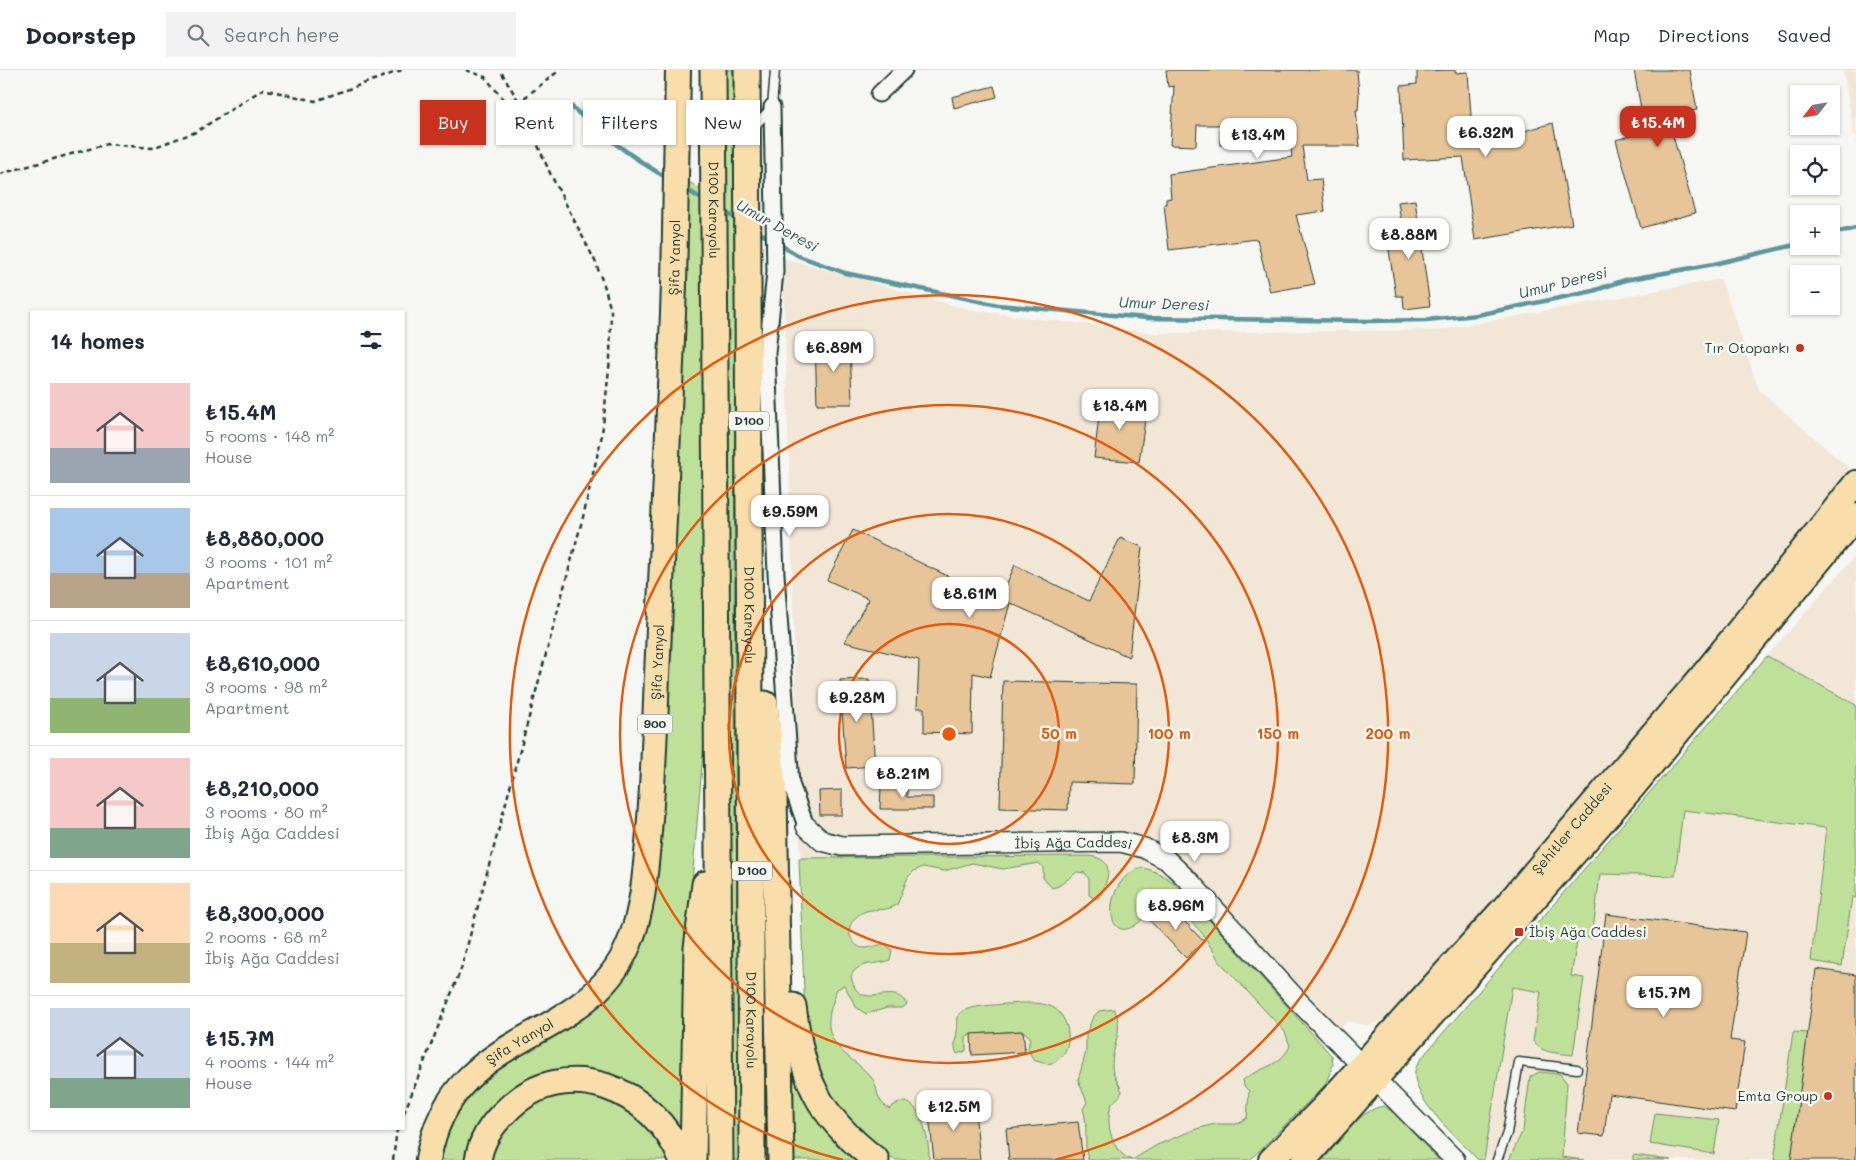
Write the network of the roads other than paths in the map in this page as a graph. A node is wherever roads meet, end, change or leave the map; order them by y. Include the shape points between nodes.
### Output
1 (678, 70) edge
2 (713, 70) edge
3 (747, 70) edge
4 (775, 70) edge
5 (904, 70) edge
6 (878, 94) dead end
7 (747, 100) edge
8 (772, 107) junction
9 (760, 121) edge
10 (748, 145) edge
11 (1856, 483) edge
12 (1856, 516) edge
13 (751, 583) junction
14 (717, 790) junction
15 (806, 826) joint
16 (775, 876) junction
17 (1577, 1069) dead end
18 (1369, 1072) junction
19 (428, 1160) edge
20 (478, 1160) edge
21 (682, 1160) edge
22 (693, 1160) edge
23 (720, 1160) edge
24 (752, 1160) edge
25 (782, 1160) edge
26 (876, 1160) edge
27 (1271, 1160) edge
28 (1304, 1160) edge
29 (1455, 1160) edge
30 (1497, 1160) edge

1 - 19 main road, Şifa Yanyol / 900 via 676,196 652,784 646,864 636,924 619,965 600,988 565,1015 494,1055 463,1084 442,1114
2 - 14 highway, D100 Karayolu / D100
3 - 7 highway, D100 Karayolu / D100
4 - 8 lane
5 - 6 street
8 - 9 lane
8 - 15 street via 775,272 767,353 776,574 791,784
10 - 13 highway, D100 Karayolu / D100
11 - 18 main road, Şehitler Caddesi via 1663,724 1504,908
12 - 18 main road, Şehitler Caddesi via 1668,746
13 - 16 highway via 774,794
13 - 24 highway, D100 Karayolu / D100
14 - 22 highway via 697,948
14 - 23 highway, D100 Karayolu / D100
15 - 18 street, İbiş Ağa Caddesi via 822,841 842,846 1122,842 1144,848 1167,860 1190,882 1299,1002
16 - 25 highway
16 - 26 highway via 803,1064 819,1099 838,1126
17 - 30 lane via 1519,1062 1507,1132
18 - 27 main road, Şehitler Caddesi via 1324,1107
18 - 28 main road, Şehitler Caddesi
18 - 29 street, İbiş Ağa Caddesi
20 - 21 highway via 491,1127 511,1105 533,1090 576,1081 604,1085 634,1099 660,1123

